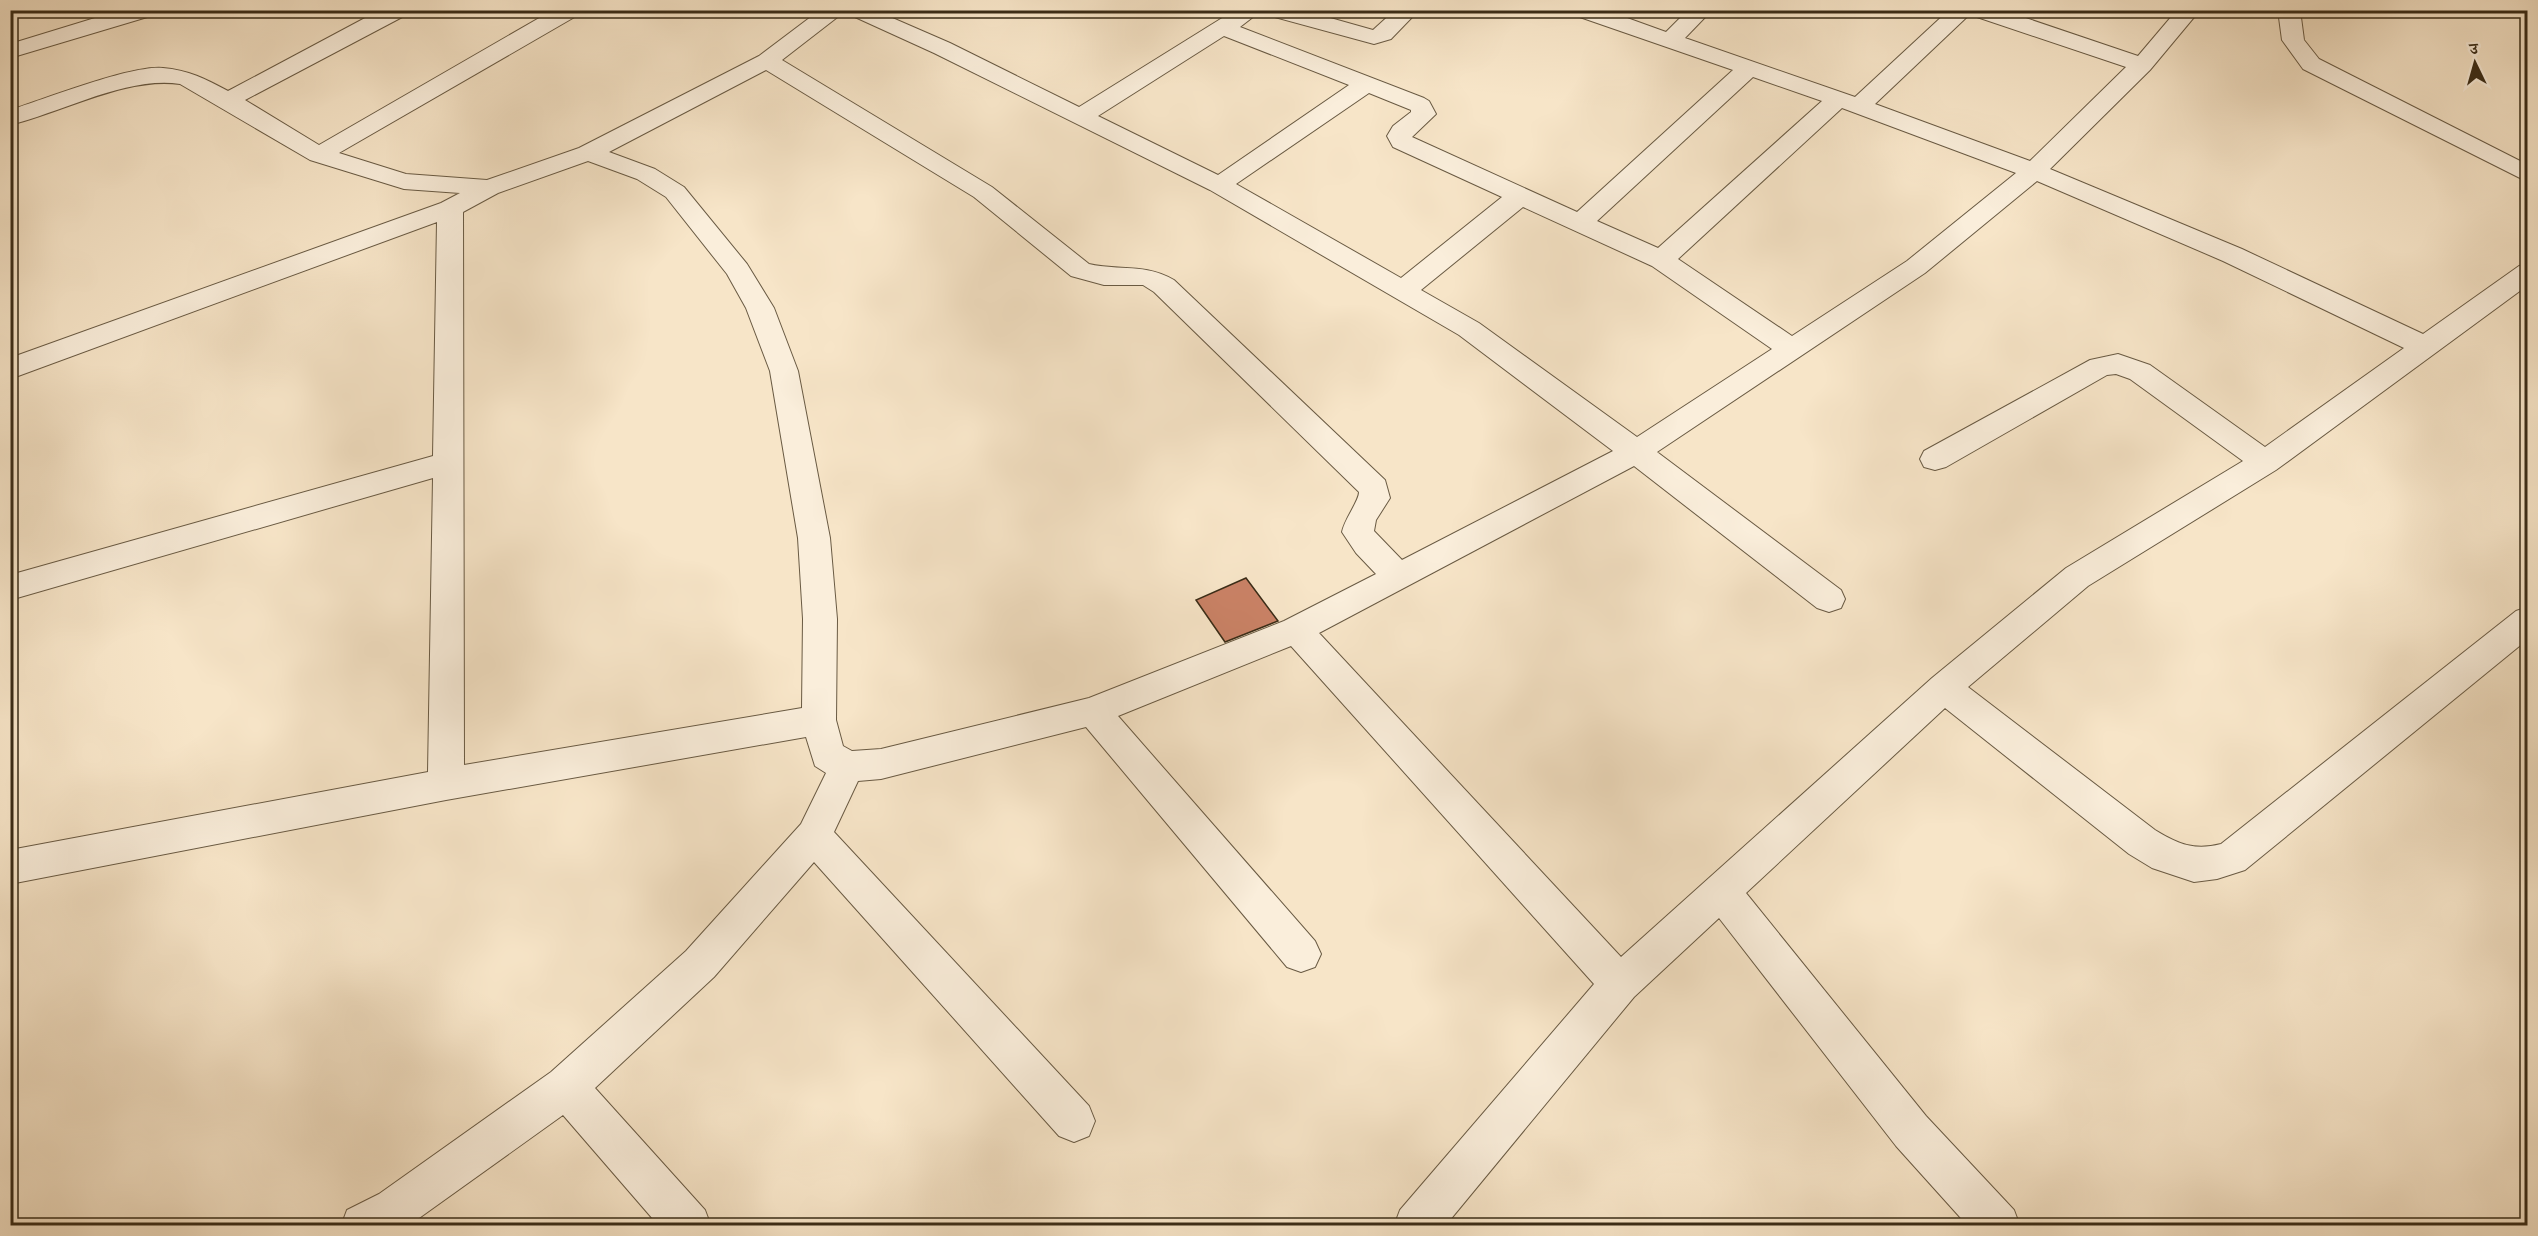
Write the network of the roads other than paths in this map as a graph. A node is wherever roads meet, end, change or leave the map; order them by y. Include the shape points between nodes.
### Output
1 (146, 10) edge
2 (398, 10) edge
3 (570, 10) edge
4 (835, 10) edge
5 (854, 10) edge
6 (1251, 10) edge
7 (1275, 10) edge
8 (1408, 10) edge
9 (1582, 10) edge
10 (1701, 10) edge
11 (1962, 10) edge
12 (1979, 10) edge
13 (2189, 10) edge
14 (2289, 10) edge
15 (1223, 28) junction
16 (1670, 41) junction
17 (10, 51) edge
18 (767, 62) junction
19 (2142, 65) junction
20 (1749, 68) junction
21 (1366, 84) junction
22 (228, 100) junction
23 (1848, 103) junction
24 (1081, 117) junction
25 (10, 118) edge
26 (588, 153) junction
27 (319, 155) junction
28 (2034, 171) junction
29 (2528, 175) edge
30 (1219, 185) junction
31 (489, 188) junction
32 (1521, 195) junction
33 (450, 208) junction
34 (1581, 222) junction
35 (1660, 260) junction
36 (2528, 272) edge
37 (1403, 291) junction
38 (2426, 347) junction
39 (1791, 349) junction
40 (10, 369) edge
41 (1636, 452) junction
42 (1935, 459) dead end
43 (2265, 462) junction
44 (448, 463) junction
45 (1398, 576) junction
46 (10, 588) edge
47 (1829, 599) dead end
48 (2528, 620) edge
49 (1296, 630) junction
50 (1944, 688) junction
51 (1093, 711) junction
52 (819, 720) junction
53 (847, 767) junction
54 (446, 784) junction
55 (814, 836) junction
56 (10, 867) edge
57 (1722, 893) junction
58 (1301, 954) dead end
59 (1620, 984) junction
60 (566, 1087) junction
61 (1074, 1122) dead end
62 (363, 1226) edge
63 (689, 1226) edge
64 (1416, 1226) edge
65 (1998, 1226) edge

1 - 17 street
2 - 22 street
3 - 27 street
4 - 18 street
5 - 24 street via 942,48
6 - 15 street
7 - 8 street via 1374,37 1383,34
9 - 16 street
10 - 16 street
11 - 23 street
12 - 19 street
13 - 19 street
14 - 29 street via 2296,51 2310,64
15 - 21 street
15 - 24 street
16 - 20 street
18 - 26 street
18 - 45 street via 983,192 1080,270 1104,276 1149,278 1164,286 1374,488 1376,498 1360,518 1358,532
19 - 28 street
20 - 23 street
20 - 34 street
21 - 30 street
21 - 32 street via 1421,106 1424,114 1402,131 1402,142
22 - 25 street via 186,78 160,74
22 - 27 street
23 - 28 street
23 - 35 street
24 - 30 street
26 - 31 street
26 - 52 street via 646,174 675,192 738,270 760,308 784,371 814,538 820,619
27 - 31 street via 404,181
28 - 38 street via 2282,276
28 - 39 street via 1916,267
30 - 37 street
31 - 33 street
32 - 34 street
32 - 37 street
33 - 40 street
33 - 44 street
34 - 35 street
35 - 39 street
36 - 38 street
37 - 41 street via 1469,329
38 - 43 street
39 - 41 street
41 - 45 street
41 - 47 street
42 - 43 street via 2100,367 2118,364 2140,372
43 - 50 street via 2077,577
44 - 46 street
44 - 54 street
45 - 49 street
48 - 50 street via 2232,858 2207,866 2178,863 2142,842
49 - 51 street
49 - 59 street
50 - 57 street
51 - 53 street via 881,764
51 - 58 street
52 - 53 street via 828,754
52 - 54 street
53 - 55 street
54 - 56 street
55 - 60 street via 700,964
55 - 61 street
57 - 59 street
57 - 65 street via 1911,1131
59 - 64 street
60 - 62 street via 394,1209
60 - 63 street

